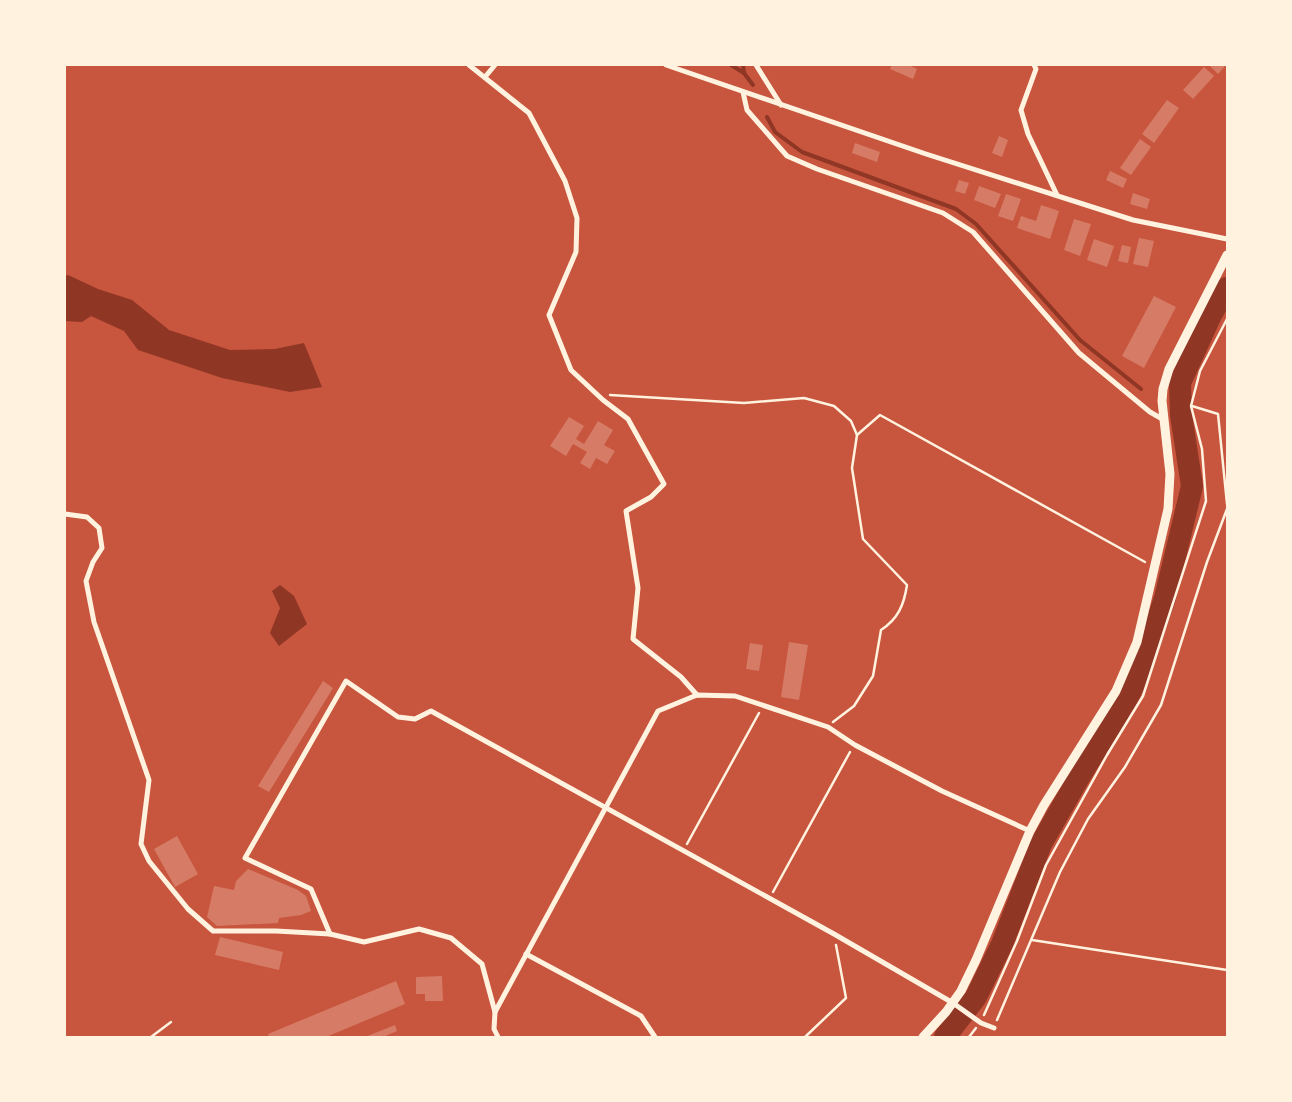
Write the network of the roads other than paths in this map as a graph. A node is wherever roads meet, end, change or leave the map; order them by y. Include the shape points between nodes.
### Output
1 (469, 65) edge
2 (495, 65) edge
3 (666, 65) edge
4 (756, 65) edge
5 (1034, 65) edge
6 (485, 77) junction
7 (743, 92) junction
8 (781, 105) junction
9 (1057, 195) junction
10 (1227, 239) edge
11 (1227, 255) edge
12 (1165, 420) junction
13 (65, 514) edge
14 (697, 695) junction
15 (606, 809) junction
16 (1030, 831) junction
17 (330, 934) junction
18 (526, 954) junction
19 (953, 1003) junction
20 (495, 1012) junction
21 (994, 1028) road end
22 (498, 1037) edge
23 (654, 1037) edge
24 (923, 1037) edge

1 - 6 street
2 - 6 street
3 - 7 street
4 - 8 street
5 - 9 street via 1036,69 1020,110
6 - 14 street via 529,113 565,181 577,218 576,252 549,315 570,370 628,419 664,484 626,511 638,588 633,639 681,677
7 - 8 street
7 - 12 street via 747,110 786,156 943,213 973,232 1079,352 1150,412
8 - 9 street
9 - 10 street via 1133,220
11 - 12 main road via 1169,369 1163,389
12 - 16 main road via 1170,474 1168,508 1138,642 1116,691
13 - 17 street via 87,517 99,528 102,548 86,581 94,622 149,780 141,844 149,861 188,909 213,931
14 - 15 street via 658,711
14 - 16 street via 735,696 828,727 942,791
15 - 17 street via 431,711 415,719 398,717 346,681 245,858 312,889
15 - 18 street
15 - 19 street
16 - 19 main road via 976,960
17 - 20 street via 364,942 419,928 451,938 482,964
18 - 20 street
18 - 23 street via 641,1016
19 - 21 street
19 - 24 main road
20 - 22 street via 494,1029

